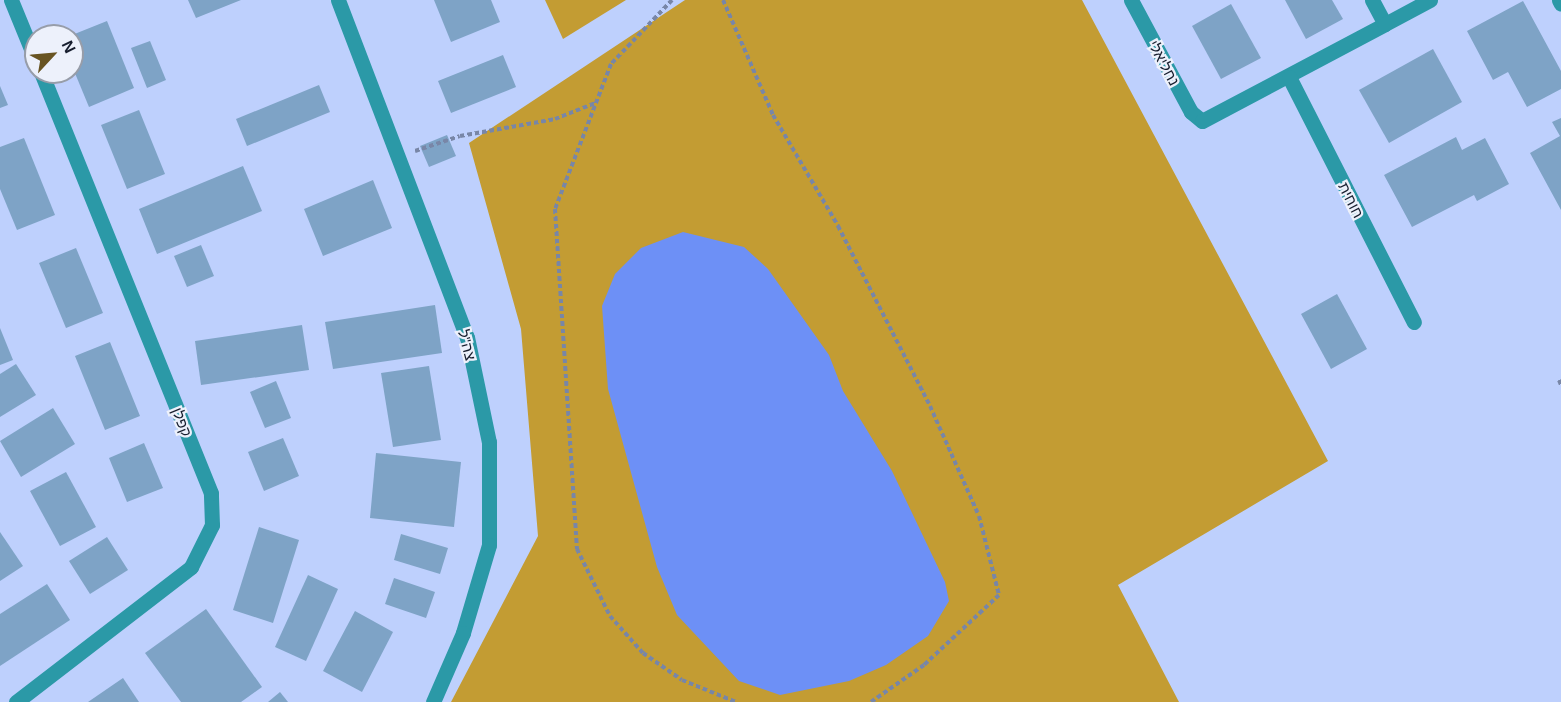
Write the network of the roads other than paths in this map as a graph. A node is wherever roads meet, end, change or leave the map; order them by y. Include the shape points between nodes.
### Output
1 (11, 0) edge
2 (338, 0) edge
3 (1131, 0) edge
4 (1372, 0) edge
5 (1430, 0) edge
6 (1559, 0) edge
7 (1561, 4) edge
8 (1385, 24) junction
9 (24, 32) edge
10 (1289, 77) junction
11 (45, 84) edge
12 (1414, 322) dead end
13 (16, 702) edge
14 (433, 702) edge

1 - 9 street
2 - 14 street, צה"ל via 467,337 489,442 489,544 463,633
3 - 10 street, נחליאלי via 1191,112 1202,121
4 - 8 street
5 - 8 street
6 - 7 street
8 - 10 street
10 - 12 street, חוחית
11 - 13 street, קפלן via 211,493 212,525 191,567

